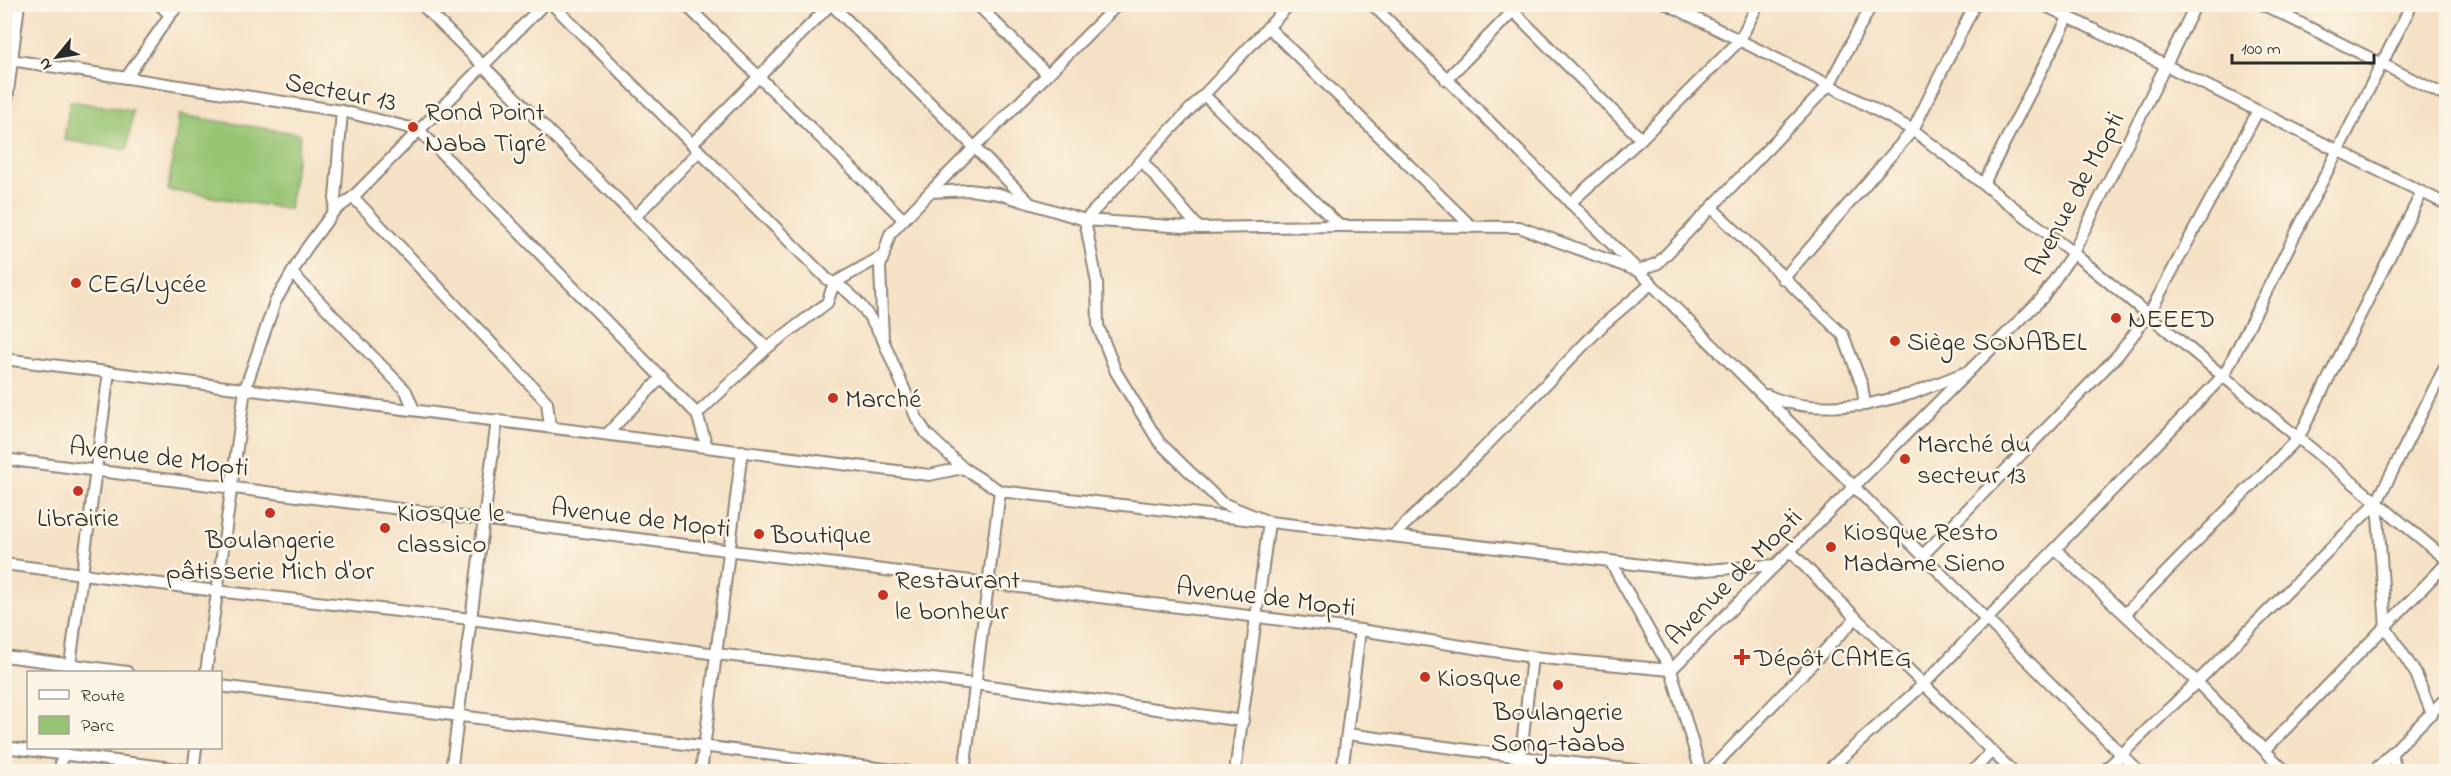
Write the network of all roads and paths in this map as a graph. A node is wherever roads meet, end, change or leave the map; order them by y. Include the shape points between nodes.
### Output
1 (19, 4) edge
2 (159, 4) edge
3 (180, 4) edge
4 (422, 4) edge
5 (544, 4) edge
6 (552, 4) edge
7 (685, 4) edge
8 (977, 4) edge
9 (1290, 4) edge
10 (1371, 4) edge
11 (1667, 4) edge
12 (1758, 4) edge
13 (1872, 4) edge
14 (1975, 4) edge
15 (2042, 4) edge
16 (2196, 4) edge
17 (2262, 4) edge
18 (2412, 4) edge
19 (831, 5) edge
20 (1114, 6) edge
21 (1517, 8) edge
22 (170, 15) junction
23 (2068, 18) junction
24 (1269, 27) junction
25 (1740, 40) junction
26 (8, 60) edge
27 (2383, 64) junction
28 (484, 65) junction
29 (2166, 66) junction
30 (1047, 74) junction
31 (759, 77) junction
32 (126, 78) junction
33 (1446, 80) junction
34 (1829, 85) junction
35 (1205, 96) junction
36 (2446, 96) edge
37 (342, 111) junction
38 (2258, 111) junction
39 (4, 124) edge
40 (419, 130) junction
41 (1913, 130) junction
42 (1641, 139) junction
43 (974, 147) junction
44 (696, 148) junction
45 (2339, 151) junction
46 (1142, 161) junction
47 (1984, 183) junction
48 (930, 192) junction
49 (2422, 192) junction
50 (353, 197) junction
51 (1570, 203) junction
52 (1030, 204) junction
53 (2446, 204) edge
54 (1712, 208) junction
55 (334, 211) junction
56 (635, 217) junction
57 (903, 219) junction
58 (1085, 220) junction
59 (1340, 226) junction
60 (1472, 227) junction
61 (1199, 228) junction
62 (2073, 253) junction
63 (884, 255) junction
64 (1638, 271) junction
65 (292, 273) junction
66 (1783, 279) junction
67 (834, 283) junction
68 (1651, 284) junction
69 (2149, 314) junction
70 (883, 340) junction
71 (766, 348) junction
72 (4, 359) edge
73 (2446, 365) edge
74 (109, 372) junction
75 (1969, 372) junction
76 (2224, 375) junction
77 (662, 377) junction
78 (245, 388) junction
79 (1758, 391) junction
80 (1865, 405) junction
81 (414, 410) junction
82 (697, 414) junction
83 (497, 420) junction
84 (550, 427) junction
85 (607, 434) junction
86 (2299, 437) junction
87 (707, 447) junction
88 (742, 451) junction
89 (4, 459) edge
90 (963, 468) junction
91 (96, 470) junction
92 (1854, 486) junction
93 (230, 487) junction
94 (1000, 491) junction
95 (2377, 502) junction
96 (484, 519) junction
97 (1269, 522) junction
98 (1393, 536) junction
99 (729, 550) junction
100 (2056, 550) junction
101 (1790, 551) junction
102 (1923, 555) junction
103 (2446, 559) edge
104 (1610, 561) junction
105 (4, 564) edge
106 (2446, 564) edge
107 (1776, 565) junction
108 (82, 574) junction
109 (988, 583) junction
110 (216, 591) junction
111 (2125, 614) junction
112 (1255, 617) junction
113 (471, 618) junction
114 (1856, 618) junction
115 (1988, 620) junction
116 (2386, 628) junction
117 (1360, 630) junction
118 (716, 654) junction
119 (4, 656) edge
120 (1532, 657) junction
121 (70, 668) edge
122 (1671, 670) junction
123 (113, 671) edge
124 (206, 671) edge
125 (2197, 682) junction
126 (1925, 683) junction
127 (975, 684) junction
128 (222, 686) edge
129 (2446, 698) edge
130 (459, 714) junction
131 (2432, 714) junction
132 (1242, 721) junction
133 (1347, 734) junction
134 (4, 747) edge
135 (704, 747) junction
136 (27, 749) edge
137 (34, 749) edge
138 (196, 749) edge
139 (2265, 750) junction
140 (63, 751) edge
141 (1992, 751) junction
142 (2391, 753) junction
143 (2122, 754) junction
144 (1521, 757) junction
145 (60, 771) edge
146 (196, 771) edge
147 (451, 771) edge
148 (701, 771) edge
149 (910, 771) edge
150 (964, 771) edge
151 (1235, 771) edge
152 (1342, 771) edge
153 (1519, 771) edge
154 (1652, 771) edge
155 (1701, 771) edge
156 (1708, 771) edge
157 (1826, 771) edge
158 (1972, 771) edge
159 (2013, 771) edge
160 (2103, 771) edge
161 (2139, 771) edge
162 (2286, 771) edge
163 (2373, 771) edge
164 (2397, 771) edge

1 - 26 street
2 - 22 street
3 - 22 street
4 - 28 street
5 - 28 street
6 - 44 street
7 - 31 street
8 - 30 street
9 - 24 street
10 - 33 street
11 - 25 street
12 - 25 street
13 - 34 street
14 - 41 street
15 - 23 street
16 - 29 street, Avenue de Mopti
17 - 27 street
18 - 27 street
19 - 31 street
19 - 43 street
20 - 30 street
21 - 33 street
21 - 42 street
22 - 32 street
23 - 29 street
23 - 47 street
24 - 35 street
24 - 60 street
25 - 34 street
25 - 42 street
26 - 32 street, Secteur 13
26 - 39 street
27 - 36 street
27 - 45 street
28 - 40 street
28 - 56 street
29 - 38 street
29 - 62 street, Avenue de Mopti
30 - 43 street
31 - 44 street
31 - 57 street
32 - 37 street, Secteur 13
33 - 51 street
34 - 41 street
34 - 54 street
35 - 46 street
35 - 59 street
37 - 40 street, Secteur 13
37 - 55 street
38 - 45 street
38 - 69 street
40 - 50 street
40 - 77 street, Secteur 13
41 - 47 street
41 - 66 street
42 - 51 street
43 - 48 street
43 - 52 street
44 - 56 street
44 - 67 street
45 - 49 street
45 - 76 street
46 - 58 street
46 - 61 street
47 - 62 street
48 - 52 street via 969,190
48 - 57 street
49 - 53 street
49 - 86 street
50 - 55 street
50 - 84 street via 547,402
51 - 64 street
52 - 58 street
54 - 64 street via 1658,263
54 - 66 street
55 - 65 street
56 - 71 street
57 - 63 street via 890,234
58 - 61 street
58 - 97 street via 1097,283 1098,326 1116,372 1159,442 1222,503
59 - 60 street
59 - 61 street
60 - 64 street via 1519,227
62 - 69 street
62 - 75 street, Avenue de Mopti via 2042,298
63 - 67 street
63 - 70 street via 879,281
64 - 68 street
65 - 78 street via 275,302
65 - 81 street via 406,391
66 - 80 street via 1843,335 1862,385
67 - 70 street via 870,316
67 - 71 street via 828,303
68 - 79 street
68 - 98 street via 1604,324
69 - 76 street
69 - 102 street via 2118,355
70 - 90 street via 917,419
71 - 82 street
72 - 74 street
73 - 95 street
74 - 78 street
74 - 91 street
75 - 80 street via 1911,394
75 - 92 street, Avenue de Mopti
76 - 86 street
76 - 100 street
77 - 82 street, Secteur 13
77 - 85 street
78 - 81 street
78 - 93 street
79 - 80 street via 1779,401 1821,408
79 - 92 street
81 - 83 street
82 - 87 street, Secteur 13
83 - 84 street
83 - 96 street
84 - 85 street
85 - 87 street
86 - 95 street
86 - 111 street
87 - 88 street
88 - 90 street via 929,475
88 - 99 street
89 - 91 street, Avenue de Mopti
90 - 94 street
91 - 93 street, Avenue de Mopti
91 - 108 street
92 - 101 street, Avenue de Mopti
92 - 102 street
93 - 96 street, Avenue de Mopti
93 - 110 street
94 - 97 street
94 - 109 street
95 - 103 street
95 - 116 street
95 - 125 street
96 - 99 street, Avenue de Mopti
96 - 113 street
97 - 98 street
97 - 112 street
98 - 104 street
99 - 109 street, Avenue de Mopti
99 - 118 street
100 - 111 street
100 - 115 street
101 - 107 street, Avenue de Mopti
101 - 114 street
102 - 115 street
104 - 107 street via 1692,571
104 - 122 street
105 - 108 street
106 - 116 street
107 - 122 street, Avenue de Mopti
108 - 110 street
108 - 121 street
109 - 112 street, Avenue de Mopti
109 - 127 street
110 - 113 street
110 - 124 street
111 - 125 street
112 - 117 street, Avenue de Mopti
112 - 132 street
113 - 118 street
113 - 130 street
114 - 126 street
114 - 156 street
115 - 126 street
115 - 143 street
116 - 131 street via 2416,674
116 - 139 street
117 - 120 street, Avenue de Mopti
117 - 133 street
118 - 127 street
118 - 135 street
119 - 121 street
120 - 122 street, Avenue de Mopti
120 - 144 street
121 - 123 street
122 - 155 street
125 - 139 street
125 - 143 street
126 - 141 street
126 - 157 street
127 - 132 street
127 - 150 street
128 - 130 street
129 - 131 street
130 - 135 street
130 - 147 street
131 - 142 street
132 - 151 street
133 - 144 street
133 - 152 street
134 - 136 street
135 - 148 street
135 - 149 street
137 - 140 street
138 - 146 street
139 - 162 street
140 - 145 street
140 - 146 street
141 - 158 street
141 - 159 street
142 - 163 street
142 - 164 street
143 - 160 street
143 - 161 street
144 - 153 street
144 - 154 street

